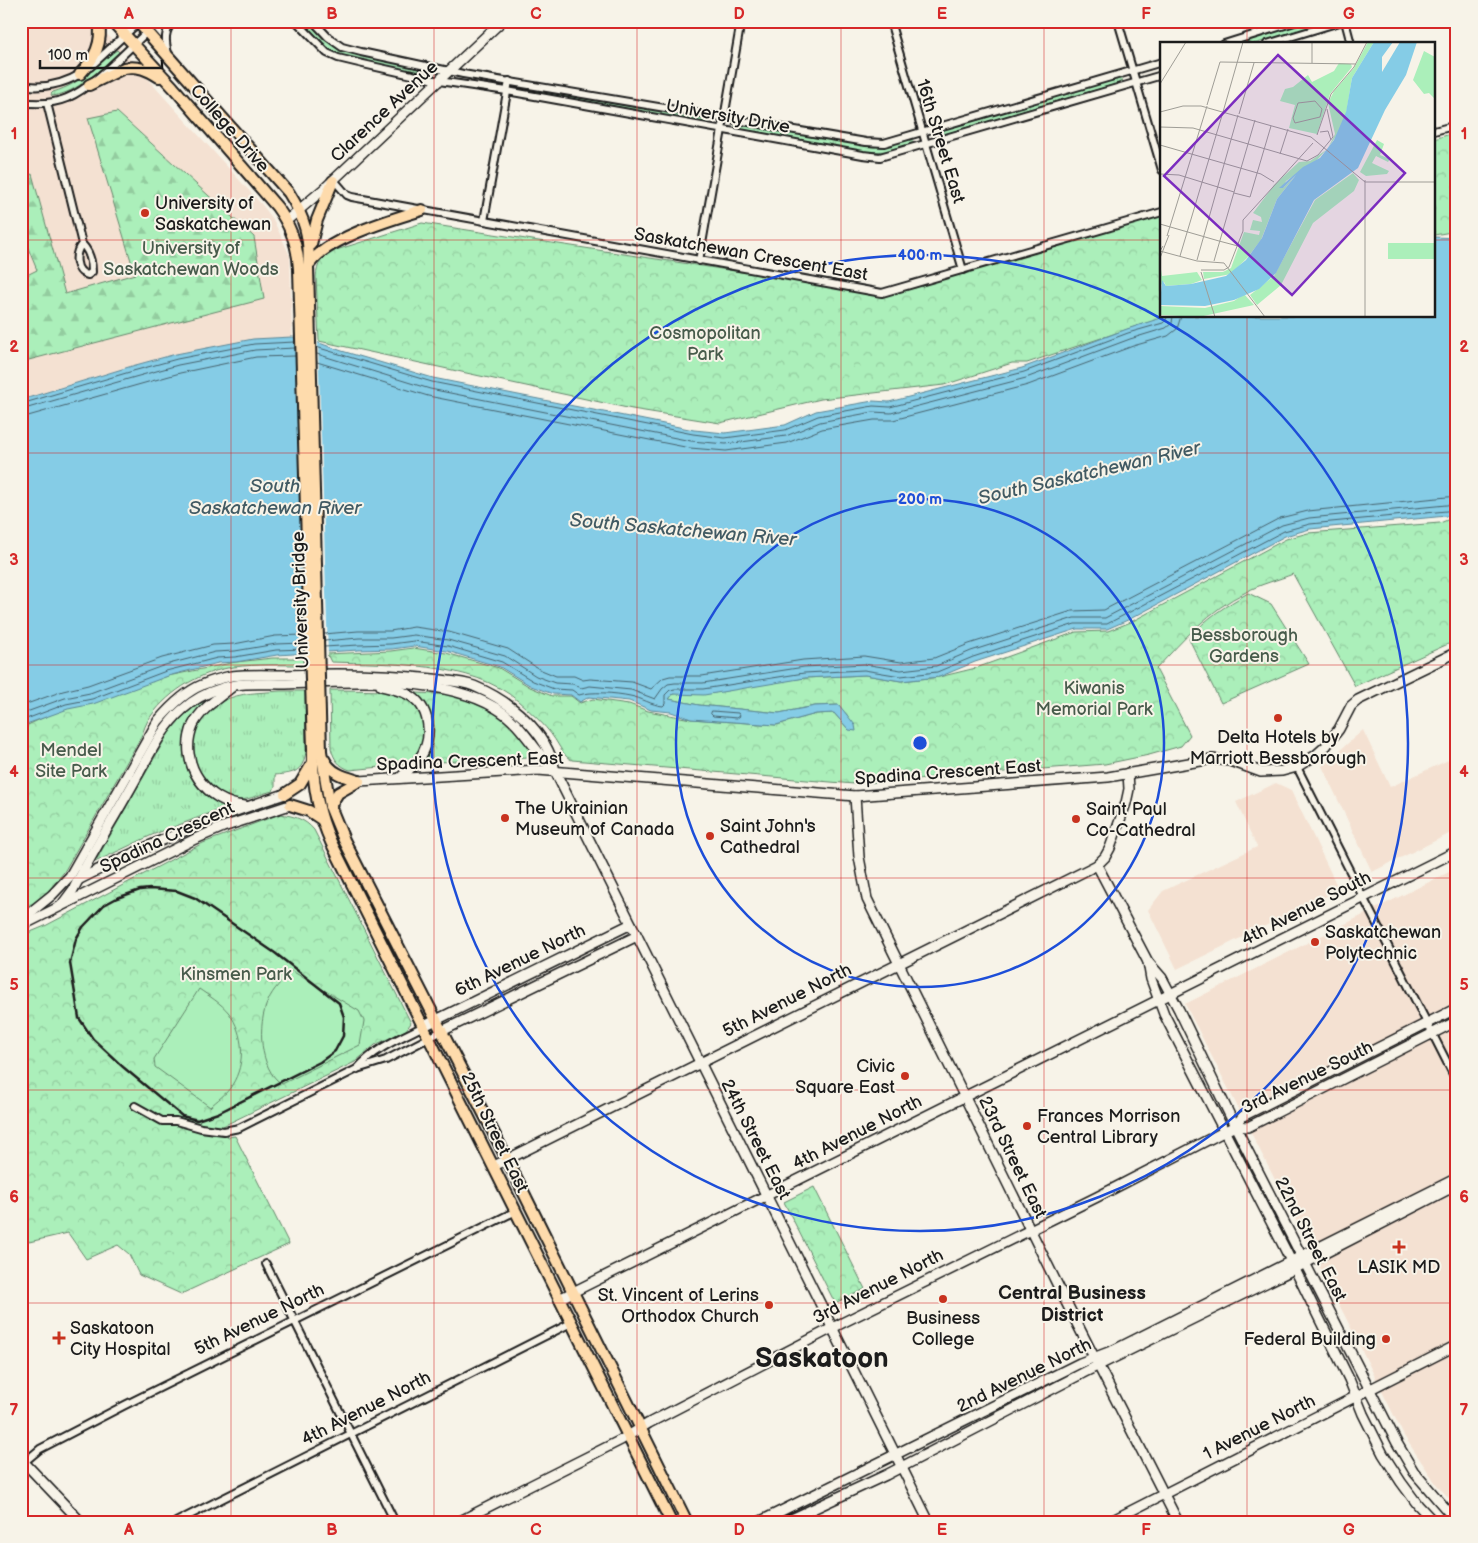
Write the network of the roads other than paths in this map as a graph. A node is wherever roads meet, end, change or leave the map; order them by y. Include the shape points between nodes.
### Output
1 (99, 21) edge
2 (112, 21) edge
3 (173, 21) edge
4 (296, 21) edge
5 (313, 21) edge
6 (502, 21) edge
7 (741, 21) edge
8 (890, 21) edge
9 (1118, 21) edge
10 (1298, 21) edge
11 (1344, 21) edge
12 (138, 22) edge
13 (147, 32) junction
14 (125, 35) junction
15 (1230, 42) edge
16 (1274, 42) edge
17 (1350, 42) edge
18 (134, 44) junction
19 (168, 55) junction
20 (1160, 63) edge
21 (451, 70) junction
22 (1132, 71) junction
23 (80, 74) junction
24 (1160, 76) edge
25 (439, 81) junction
26 (509, 81) junction
27 (1136, 83) junction
28 (21, 85) edge
29 (89, 85) junction
30 (173, 87) junction
31 (507, 91) junction
32 (21, 102) edge
33 (47, 103) junction
34 (724, 119) junction
35 (1457, 125) edge
36 (722, 130) junction
37 (1436, 131) edge
38 (924, 132) junction
39 (927, 143) junction
40 (1160, 163) edge
41 (333, 181) junction
42 (300, 210) junction
43 (422, 210) junction
44 (1160, 213) edge
45 (286, 221) junction
46 (484, 221) junction
47 (82, 244) dead end
48 (309, 255) junction
49 (699, 261) junction
50 (304, 268) junction
51 (963, 270) junction
52 (1457, 652) edge
53 (364, 681) junction
54 (235, 685) junction
55 (317, 750) junction
56 (313, 764) junction
57 (1297, 768) junction
58 (555, 771) junction
59 (1128, 773) junction
60 (400, 778) junction
61 (360, 781) junction
62 (285, 794) joint
63 (855, 796) junction
64 (290, 804) joint
65 (248, 806) junction
66 (330, 806) junction
67 (321, 819) junction
68 (1457, 851) edge
69 (1097, 865) junction
70 (79, 879) junction
71 (52, 895) junction
72 (1363, 898) junction
73 (61, 906) junction
74 (21, 920) edge
75 (631, 924) junction
76 (21, 926) edge
77 (637, 936) junction
78 (1148, 962) junction
79 (898, 963) junction
80 (1171, 995) junction
81 (1159, 1000) junction
82 (1457, 1008) edge
83 (436, 1020) junction
84 (1457, 1021) edge
85 (1427, 1023) junction
86 (424, 1026) junction
87 (442, 1031) junction
88 (1432, 1034) junction
89 (429, 1037) junction
90 (699, 1063) junction
91 (358, 1069) junction
92 (1457, 1082) edge
93 (964, 1097) junction
94 (135, 1106) dead end
95 (1235, 1126) junction
96 (1224, 1131) junction
97 (507, 1159) junction
98 (494, 1166) junction
99 (1457, 1178) edge
100 (1457, 1185) edge
101 (766, 1196) junction
102 (516, 1211) junction
103 (1030, 1229) junction
104 (1303, 1259) junction
105 (266, 1264) dead end
106 (1292, 1265) junction
107 (573, 1292) junction
108 (560, 1299) junction
109 (294, 1320) junction
110 (571, 1323) junction
111 (832, 1328) junction
112 (1457, 1345) edge
113 (1096, 1362) junction
114 (1369, 1390) junction
115 (1356, 1396) junction
116 (640, 1428) junction
117 (351, 1435) junction
118 (627, 1436) junction
119 (896, 1455) junction
120 (22, 1462) edge
121 (902, 1467) junction
122 (1164, 1494) junction
123 (80, 1522) edge
124 (176, 1522) edge
125 (395, 1522) edge
126 (458, 1522) edge
127 (670, 1522) edge
128 (687, 1522) edge
129 (759, 1522) edge
130 (785, 1522) edge
131 (929, 1522) edge
132 (1110, 1522) edge
133 (1178, 1522) edge
134 (1434, 1522) edge
135 (1457, 1522) edge

1 - 23 main road via 99,45 94,58
2 - 14 main road, College Drive
3 - 19 street via 165,38
4 - 25 street, University Drive via 327,53 338,58
5 - 21 street, University Drive via 342,47
6 - 21 street, Clarence Avenue
7 - 34 street
8 - 38 street, 16th Street East
9 - 22 street
10 - 15 street
11 - 16 street
11 - 17 street
12 - 13 main road, College Drive
12 - 14 street
13 - 18 street
13 - 19 main road, College Drive
14 - 18 main road, College Drive
14 - 23 street
18 - 29 street
18 - 30 main road, College Drive
19 - 42 main road, College Drive via 289,192
20 - 22 street, University Drive
21 - 25 street, Clarence Avenue
21 - 26 street, University Drive
22 - 27 street
22 - 38 street, University Drive
23 - 28 street via 52,85
24 - 27 street, University Drive
25 - 31 street, University Drive
25 - 41 street, Clarence Avenue
26 - 31 street
26 - 34 street, University Drive
27 - 39 street, University Drive
27 - 40 street
29 - 30 main road via 134,66 153,73
29 - 33 street via 67,98
30 - 45 main road, College Drive
31 - 36 street, University Drive
31 - 46 street
32 - 33 street
33 - 47 street
34 - 36 street
34 - 38 street, University Drive via 866,142 884,143
35 - 37 street
36 - 39 street, University Drive via 880,157
36 - 49 street
38 - 39 street, 16th Street East
39 - 51 street, 16th Street East
41 - 42 street, Clarence Avenue
41 - 43 street, Saskatchewan Crescent East via 352,197
41 - 48 main road via 317,220
42 - 45 street, Clarence Avenue
42 - 48 main road, College Drive
43 - 46 street, Saskatchewan Crescent East
43 - 50 main road via 331,245
44 - 51 street, Saskatchewan Crescent East
45 - 50 main road, College Drive
46 - 49 street, Saskatchewan Crescent East
48 - 50 main road, College Drive
49 - 51 street, Saskatchewan Crescent East via 882,294
50 - 55 main road, University Bridge, bridge
52 - 57 street, Spadina Crescent East via 1358,700 1326,746
53 - 54 street, Spadina Crescent
53 - 58 street, Spadina Crescent via 454,690 483,701 510,718
53 - 60 street via 409,694 420,705 429,723 429,738 420,758
54 - 65 street via 197,720 190,737 190,758 197,778 215,796 234,805
54 - 70 street, Spadina Crescent via 193,701 171,721
55 - 56 main road, 25th Street East
55 - 61 main road via 329,768 345,778
55 - 66 main road, 25th Street East
56 - 62 main road via 300,784
56 - 67 main road, 25th Street East
57 - 59 street, Spadina Crescent East via 1261,772 1231,761 1212,759
57 - 72 street
58 - 60 street, Spadina Crescent East
58 - 63 street, Spadina Crescent East
58 - 71 street, Spadina Crescent via 540,736 527,721 512,708 474,686 369,674 232,676 195,689 169,708 158,721 70,876
58 - 75 street, 24th Street East
59 - 63 street, Spadina Crescent East
59 - 69 street via 1126,804 1110,848
60 - 61 street, Spadina Crescent East
61 - 66 main road via 338,793
62 - 65 street, Spadina Crescent
63 - 79 street, 23rd Street East via 864,888
64 - 67 main road via 309,810
64 - 73 street, Spadina Crescent via 194,839
65 - 70 street, Spadina Crescent via 154,843
66 - 83 main road, 25th Street East
67 - 86 main road, 25th Street East
68 - 72 street, 4th Avenue South
69 - 78 street, 22nd Street East
69 - 79 street, 5th Avenue North
70 - 71 street, Spadina Crescent
70 - 73 street, Spadina Crescent
71 - 74 street, Spadina Crescent
72 - 80 street, 4th Avenue South
72 - 85 street
73 - 76 street, Spadina Crescent
75 - 77 street, 24th Street East
75 - 83 street, 6th Avenue North
77 - 87 street, 6th Avenue North
77 - 90 street, 24th Street East
78 - 80 street, 22nd Street East
78 - 81 street, 22nd Street East
79 - 90 street, 5th Avenue North
79 - 93 street, 23rd Street East
80 - 81 street, 4th Avenue North
80 - 95 street, 22nd Street East
81 - 93 street, 4th Avenue North
81 - 96 street, 22nd Street East
82 - 85 street, 3rd Avenue South
83 - 86 street, 6th Avenue North
83 - 87 main road, 25th Street East
84 - 88 street, 3rd Avenue South
85 - 88 street
85 - 95 street, 3rd Avenue South via 1243,1116
86 - 89 main road, 25th Street East
86 - 91 street via 380,1048
87 - 89 street, 6th Avenue North
87 - 97 main road, 25th Street East
88 - 92 street
88 - 95 street, 3rd Avenue South via 1248,1127
89 - 91 street, 6th Avenue North via 386,1060
89 - 98 main road, 25th Street East
90 - 97 street, 5th Avenue North
90 - 101 street, 24th Street East
91 - 94 street via 229,1130 162,1121
93 - 101 street, 4th Avenue North
93 - 103 street, 23rd Street East
95 - 96 street, 3rd Avenue North
95 - 104 street, 22nd Street East
96 - 103 street, 3rd Avenue North
96 - 106 street, 22nd Street East
97 - 98 street, 5th Avenue North
97 - 107 main road, 25th Street East
98 - 102 main road, 25th Street East
99 - 104 street
100 - 104 street
101 - 107 street, 4th Avenue North
101 - 111 street, 24th Street East
102 - 108 main road, 25th Street East
102 - 109 street, 5th Avenue North
103 - 111 street, 3rd Avenue North
103 - 113 street, 23rd Street East
104 - 106 street, 2nd Avenue North
104 - 114 street, 22nd Street East
105 - 109 street
106 - 113 street, 2nd Avenue North via 1114,1350
106 - 115 street, 22nd Street East
107 - 108 street, 4th Avenue North
107 - 116 main road, 25th Street East
108 - 110 main road, 25th Street East
109 - 117 street
109 - 120 street, 5th Avenue North via 40,1449
110 - 117 street, 4th Avenue North
110 - 118 main road, 25th Street East
111 - 116 street, 3rd Avenue North
111 - 119 street, 24th Street East
112 - 114 street, 1 Avenue North
113 - 119 street, 2nd Avenue North via 1080,1363
113 - 121 street, 2nd Avenue North
113 - 122 street, 23rd Street East
114 - 115 street, 1 Avenue North
114 - 135 street, 22nd Street East via 1414,1472
115 - 122 street, 1 Avenue North
115 - 134 street, 22nd Street East via 1400,1482
116 - 118 street, 3rd Avenue North
116 - 128 main road, 25th Street East
117 - 124 street, 4th Avenue North
117 - 125 street
118 - 126 street, 3rd Avenue North
118 - 127 main road, 25th Street East
119 - 121 street, 24th Street East
119 - 129 street, 2nd Avenue North
120 - 123 street
121 - 130 street, 2nd Avenue North
121 - 131 street, 24th Street East
122 - 132 street, 1 Avenue North
122 - 133 street, 23rd Street East

